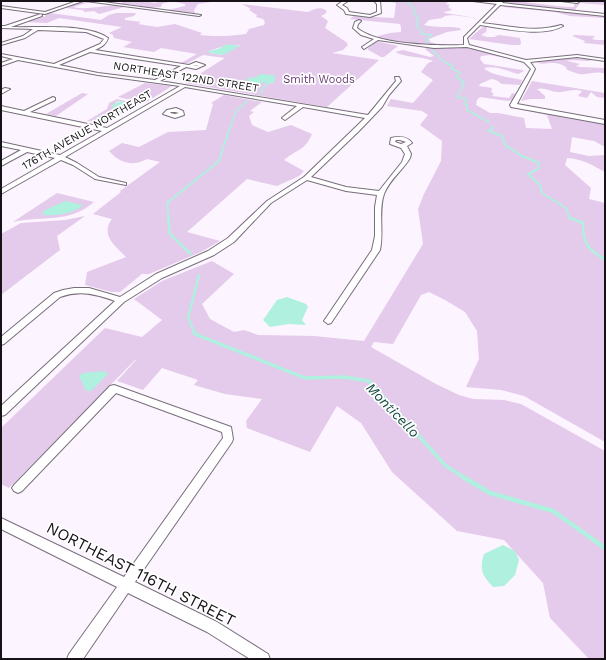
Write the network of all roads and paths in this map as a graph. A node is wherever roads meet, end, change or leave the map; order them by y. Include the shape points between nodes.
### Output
1 (81, 1) edge
2 (88, 1) edge
3 (346, 1) edge
4 (378, 1) edge
5 (475, 1) edge
6 (563, 1) edge
7 (500, 2) edge
8 (577, 2) dead end
9 (1, 7) edge
10 (43, 14) junction
11 (199, 15) dead end
12 (605, 15) edge
13 (359, 21) dead end
14 (481, 24) junction
15 (561, 26) dead end
16 (2, 27) edge
17 (36, 29) junction
18 (376, 39) junction
19 (1, 44) edge
20 (467, 46) junction
21 (364, 48) dead end
22 (89, 50) junction
23 (1, 54) edge
24 (18, 58) junction
25 (605, 60) edge
26 (526, 61) junction
27 (1, 65) edge
28 (53, 66) junction
29 (397, 78) dead end
30 (155, 82) junction
31 (184, 86) junction
32 (7, 89) dead end
33 (1, 92) edge
34 (53, 99) dead end
35 (149, 106) junction
36 (301, 106) junction
37 (1, 108) edge
38 (171, 111) dead end
39 (24, 113) junction
40 (369, 117) junction
41 (285, 118) dead end
42 (605, 122) edge
43 (106, 130) junction
44 (1, 144) edge
45 (403, 145) dead end
46 (26, 150) junction
47 (59, 157) junction
48 (1, 164) edge
49 (306, 178) junction
50 (124, 184) dead end
51 (1, 192) edge
52 (381, 193) junction
53 (121, 300) junction
54 (328, 321) dead end
55 (1, 342) edge
56 (1, 412) edge
57 (18, 488) dead end
58 (1, 523) edge
59 (126, 584) junction
60 (74, 659) edge
61 (263, 659) edge

1 - 10 street
2 - 11 street
3 - 4 street via 339,5 346,9 347,13 370,16 379,14 379,4 376,2
5 - 7 street
6 - 8 street
7 - 12 street
7 - 14 street
9 - 10 street
10 - 16 street
13 - 18 street via 355,28 357,31
14 - 15 street via 533,30 551,30
14 - 20 street via 465,38
16 - 17 street
17 - 19 street
17 - 22 street via 70,30 106,38 102,45
18 - 20 street via 434,47
18 - 21 street
20 - 26 street
22 - 28 street
22 - 30 street via 186,66
23 - 24 street, NORTHEAST 122ND STREET
24 - 27 street
24 - 28 street, NORTHEAST 122ND STREET
25 - 26 street via 577,56
26 - 42 street via 533,69 513,106
28 - 30 street, NORTHEAST 122ND STREET
29 - 40 street via 399,81
30 - 31 street, NORTHEAST 122ND STREET
31 - 35 street, 176TH AVENUE NORTHEAST
31 - 36 street, NORTHEAST 122ND STREET
32 - 33 street
34 - 39 street
35 - 38 street
35 - 43 street, 176TH AVENUE NORTHEAST
36 - 40 street, NORTHEAST 122ND STREET
36 - 41 street
37 - 39 street
39 - 43 street
40 - 49 street
43 - 47 street, 176TH AVENUE NORTHEAST
44 - 46 street
45 - 52 street via 408,154 407,158
46 - 47 street
46 - 48 street
47 - 50 street via 97,178
47 - 51 street, 176TH AVENUE NORTHEAST
49 - 52 street via 346,189
49 - 53 street via 269,202 231,240 211,253 159,276
52 - 54 street via 376,250
53 - 55 street via 85,289 67,291 57,296
53 - 56 street
57 - 59 street via 114,389 227,430 228,439
58 - 59 street, NORTHEAST 116TH STREET
59 - 60 street
59 - 61 street, NORTHEAST 116TH STREET via 212,627

